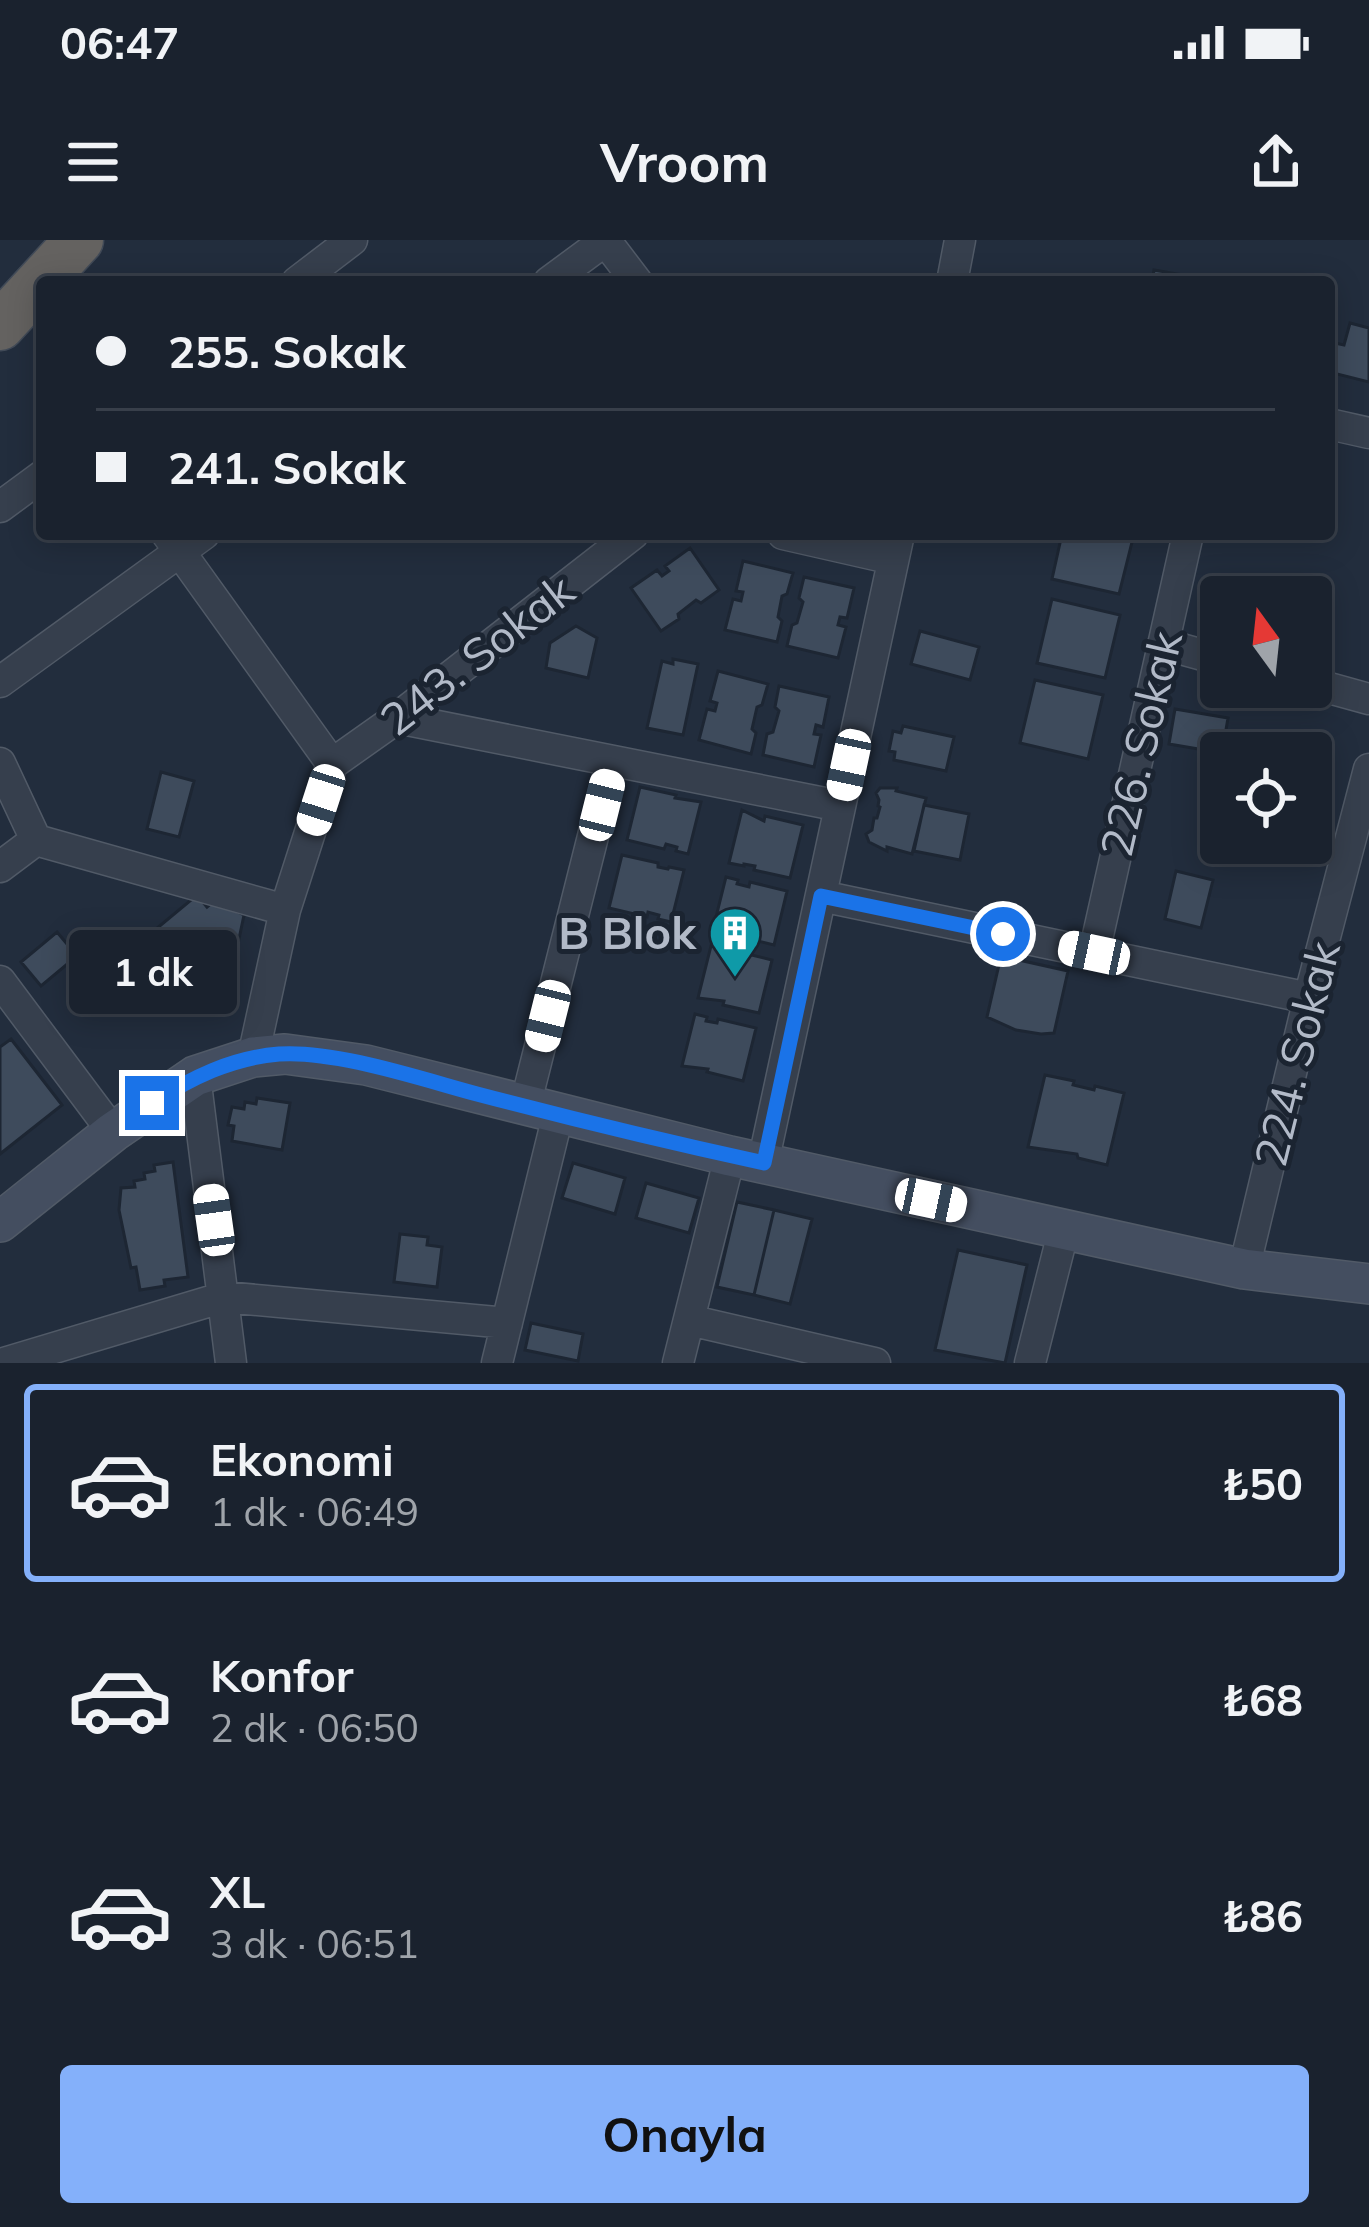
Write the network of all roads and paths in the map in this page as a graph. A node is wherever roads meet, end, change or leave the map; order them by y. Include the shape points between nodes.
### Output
1 (39, 240) edge
2 (79, 240) edge
3 (352, 240) edge
4 (606, 240) edge
5 (960, 240) edge
6 (45, 276) edge
7 (305, 276) edge
8 (557, 276) edge
9 (633, 276) edge
10 (953, 276) edge
11 (36, 286) edge
12 (0, 324) edge
13 (1335, 425) edge
14 (1369, 433) edge
15 (36, 480) edge
16 (0, 507) edge
17 (183, 540) edge
18 (626, 540) edge
19 (835, 540) edge
20 (1187, 540) edge
21 (896, 547) edge
22 (1163, 644) junction
23 (1200, 654) edge
24 (0, 682) edge
25 (1332, 689) edge
26 (1369, 699) edge
27 (397, 718) junction
28 (612, 761) junction
29 (0, 763) edge
30 (332, 764) junction
31 (1369, 769) edge
32 (840, 806) junction
33 (36, 840) junction
34 (0, 867) edge
35 (821, 896) junction
36 (285, 910) junction
37 (1094, 953) junction
38 (0, 982) edge
39 (1309, 998) junction
40 (253, 1057) junction
41 (195, 1076) junction
42 (541, 1110) junction
43 (113, 1132) junction
44 (747, 1160) junction
45 (0, 1222) edge
46 (1064, 1228) junction
47 (1244, 1269) junction
48 (1369, 1284) edge
49 (224, 1297) junction
50 (1369, 1312) edge
51 (689, 1320) junction
52 (507, 1323) junction
53 (4, 1363) edge
54 (231, 1363) edge
55 (497, 1363) edge
56 (678, 1363) edge
57 (874, 1363) edge
58 (1030, 1363) edge

1 - 12 highway
2 - 6 highway
3 - 7 street
4 - 8 street
4 - 9 street
5 - 10 street
11 - 12 highway
13 - 14 street
15 - 16 street
17 - 24 street
17 - 30 street
18 - 27 street, 243. Sokak
19 - 21 street
20 - 22 street, 226. Sokak
21 - 32 street
22 - 23 street
22 - 37 street, 226. Sokak
25 - 26 street
27 - 28 street
27 - 30 street, 243. Sokak
28 - 32 street
28 - 42 street
29 - 33 street
30 - 36 street, 243. Sokak
31 - 39 street, 224. Sokak
32 - 35 street
33 - 34 street
33 - 36 street
35 - 37 street
35 - 44 street
36 - 40 street, 243. Sokak
37 - 39 street
38 - 43 street
39 - 47 street, 224. Sokak
40 - 41 main road
40 - 42 main road via 366,1065
41 - 43 main road
41 - 49 street
42 - 44 main road
42 - 52 street
43 - 45 main road
44 - 46 main road
44 - 51 street
46 - 47 main road
46 - 58 street
47 - 48 main road
47 - 50 main road
49 - 52 street
49 - 53 street
49 - 54 street
51 - 56 street
51 - 57 street
52 - 55 street

